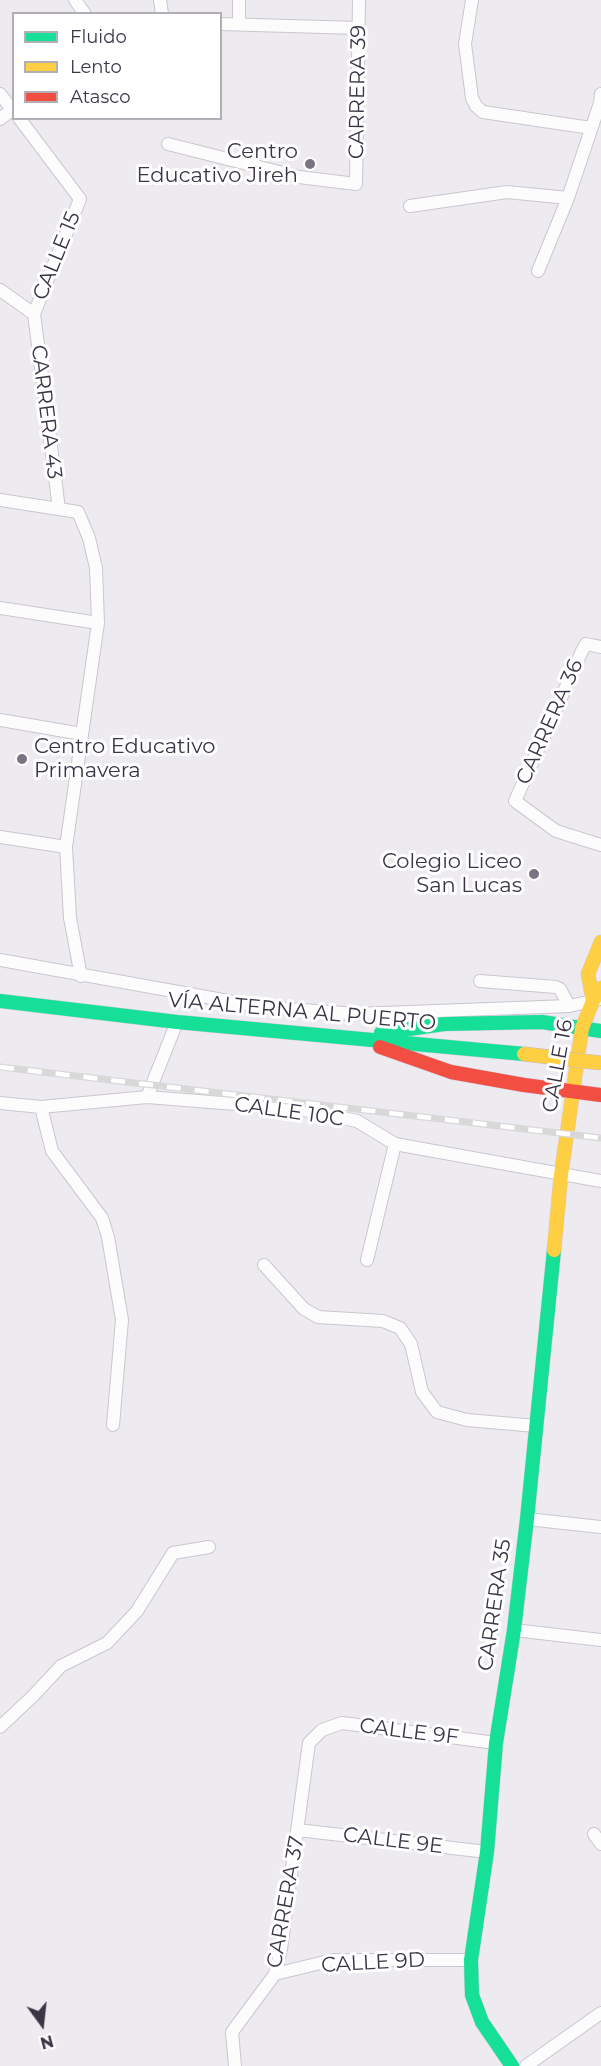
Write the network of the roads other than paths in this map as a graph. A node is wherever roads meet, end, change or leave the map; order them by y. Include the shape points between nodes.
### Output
1 (239, 0) edge
2 (359, 0) edge
3 (472, 0) edge
4 (222, 24) edge
5 (238, 24) junction
6 (358, 28) junction
7 (0, 94) edge
8 (601, 94) edge
9 (12, 109) edge
10 (20, 120) edge
11 (591, 128) junction
12 (168, 144) dead end
13 (568, 198) junction
14 (410, 206) dead end
15 (538, 271) dead end
16 (0, 290) edge
17 (34, 314) junction
18 (0, 500) edge
19 (59, 509) junction
20 (0, 608) edge
21 (98, 623) junction
22 (601, 647) edge
23 (0, 720) edge
24 (82, 734) junction
25 (0, 837) edge
26 (601, 844) edge
27 (66, 847) junction
28 (601, 942) edge
29 (0, 960) edge
30 (81, 975) junction
31 (480, 981) dead end
32 (601, 988) edge
33 (597, 1000) edge
34 (0, 1001) edge
35 (569, 1006) junction
36 (177, 1022) junction
37 (582, 1028) junction
38 (601, 1031) edge
39 (352, 1037) junction
40 (601, 1063) edge
41 (573, 1092) junction
42 (601, 1095) edge
43 (147, 1097) junction
44 (0, 1103) edge
45 (41, 1107) junction
46 (567, 1139) joint
47 (395, 1144) junction
48 (561, 1175) junction
49 (601, 1181) edge
50 (367, 1260) dead end
51 (264, 1265) dead end
52 (113, 1425) dead end
53 (536, 1426) junction
54 (527, 1519) junction
55 (601, 1527) edge
56 (209, 1547) dead end
57 (514, 1630) junction
58 (601, 1640) edge
59 (0, 1726) edge
60 (322, 1730) joint
61 (496, 1743) junction
62 (298, 1830) junction
63 (487, 1852) junction
64 (471, 1960) junction
65 (275, 1974) junction
66 (601, 2013) edge
67 (235, 2066) edge
68 (512, 2066) edge
69 (526, 2066) edge

1 - 5 street
2 - 6 street, CARRERA 39
3 - 11 street via 465,44 476,106 483,112
4 - 5 street
5 - 6 street
6 - 12 street, CARRERA 39 via 356,184 298,177
7 - 9 street
8 - 11 street
10 - 17 street, CALLE 15 via 80,199
11 - 13 street
13 - 14 street via 507,192
13 - 15 street
16 - 17 street
17 - 19 street, CARRERA 43
18 - 19 street
19 - 21 street via 78,512 89,538 96,568
20 - 21 street
21 - 24 street
22 - 26 street, CARRERA 36 via 586,644 582,651 515,801 556,831
23 - 24 street
24 - 27 street
25 - 27 street
27 - 30 street via 70,918
28 - 33 street, CALLE 16 via 588,974
29 - 30 street
30 - 35 street via 262,1007 357,1014
31 - 35 street via 556,987
32 - 33 street, CALLE 16
33 - 35 street
33 - 37 street, CALLE 16
34 - 36 street, VÍA ALTERNA AL PUERTO
36 - 39 street, VÍA ALTERNA AL PUERTO
36 - 43 street
37 - 38 street
37 - 39 street via 542,1022 444,1023
37 - 41 street, CALLE 16
39 - 40 street, VÍA ALTERNA AL PUERTO, bridge
39 - 41 street via 451,1072
41 - 42 street
41 - 46 street, CALLE 16
43 - 45 street, CALLE 10C
43 - 47 street, CALLE 10C via 299,1109 357,1121
44 - 45 street, CALLE 10C
45 - 52 street via 52,1151 102,1218 108,1237 122,1320
46 - 48 street, CARRERA 35
47 - 48 street, CALLE 10C
47 - 50 street
48 - 49 street, CALLE 10C
48 - 53 street, CARRERA 35
51 - 53 street via 304,1309 318,1317 383,1321 400,1328 411,1344 422,1392 437,1412 467,1420
53 - 54 street, CARRERA 35
54 - 55 street
54 - 57 street, CARRERA 35
56 - 59 street via 173,1553 137,1611 107,1643 61,1666
57 - 58 street
57 - 61 street, CARRERA 35
60 - 61 street, CALLE 9F via 342,1723
60 - 62 street, CARRERA 37 via 309,1743
61 - 63 street, CARRERA 35
62 - 63 street, CALLE 9E
62 - 65 street, CARRERA 37
63 - 64 street, CARRERA 35
64 - 65 street, CALLE 9D via 333,1960
64 - 68 street, CARRERA 35 via 472,1995 483,2022
65 - 67 street, CARRERA 37 via 232,2032
66 - 69 street

